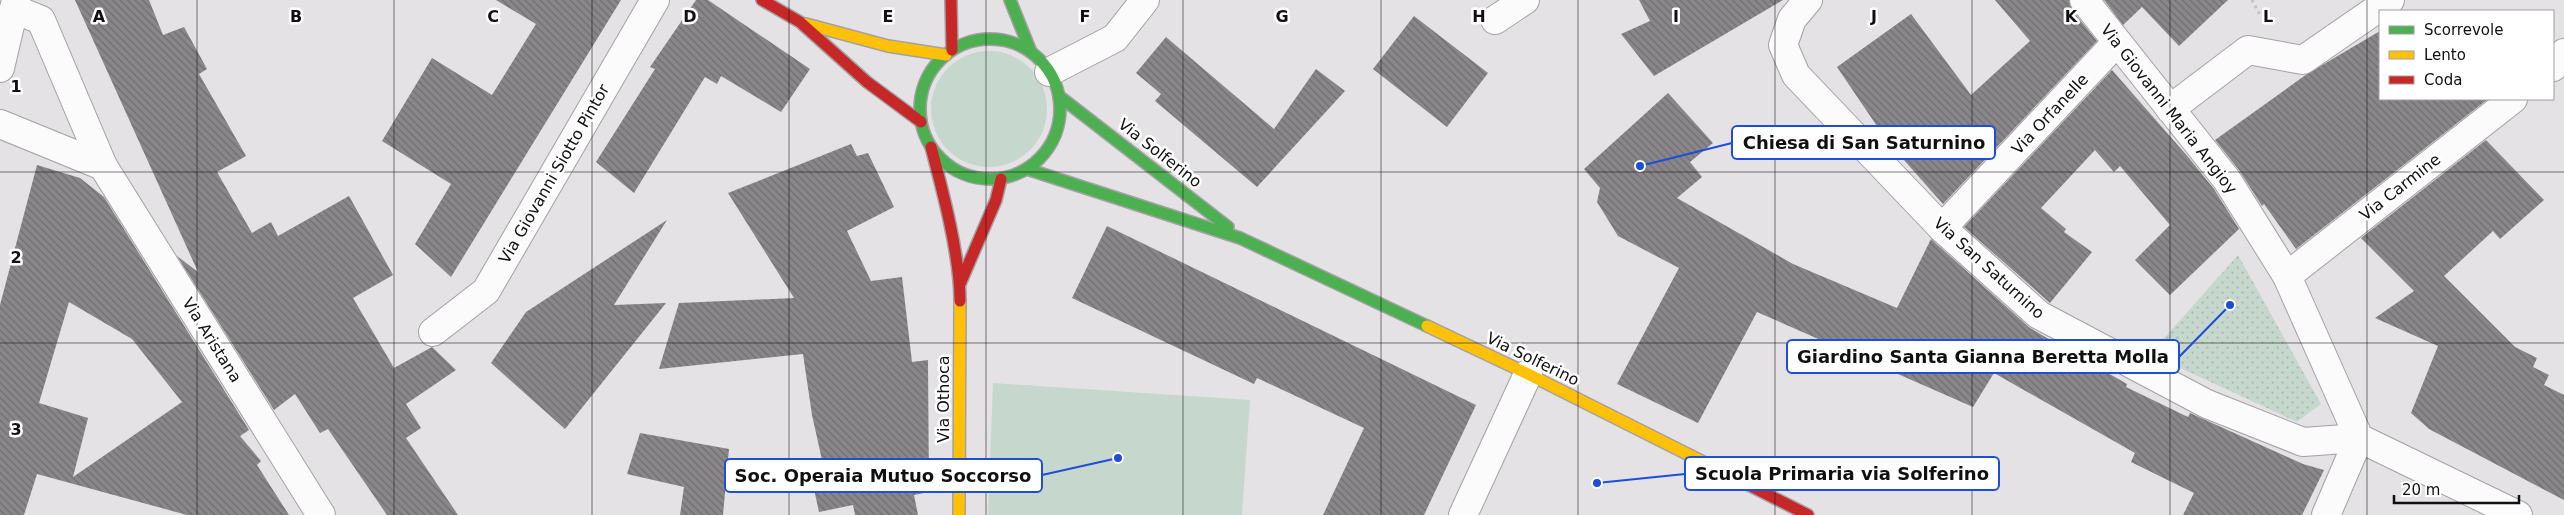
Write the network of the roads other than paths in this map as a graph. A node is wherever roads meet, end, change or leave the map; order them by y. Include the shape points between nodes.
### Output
1 (655, 0) edge
2 (762, 0) edge
3 (950, 0) edge
4 (1010, 0) edge
5 (1145, 0) edge
6 (1525, 0) edge
7 (1808, 0) edge
8 (2390, 0) edge
9 (2087, 1) edge
10 (15, 5) edge
11 (1495, 20) dead end
12 (800, 22) junction
13 (2116, 43) junction
14 (1031, 52) junction
15 (949, 53) junction
16 (2564, 53) edge
17 (2554, 67) edge
18 (0, 68) edge
19 (1049, 72) junction
20 (1059, 96) junction
21 (2512, 100) edge
22 (2170, 109) junction
23 (921, 122) junction
24 (0, 124) edge
25 (930, 147) junction
26 (103, 166) junction
27 (1027, 169) junction
28 (1001, 179) junction
29 (1942, 228) junction
30 (1240, 238) junction
31 (2287, 276) junction
32 (960, 284) junction
33 (433, 332) dead end
34 (1528, 374) junction
35 (2359, 438) junction
36 (321, 515) edge
37 (959, 515) edge
38 (1463, 515) edge
39 (1808, 515) edge
40 (2326, 515) edge
41 (2518, 515) edge

1 - 33 street, Via Giovanni Siotto Pintor via 486,291
2 - 12 main road
3 - 15 main road
4 - 14 main road
5 - 19 street via 1115,38
6 - 11 street
7 - 29 street, Via San Saturnino via 1792,19 1783,45 1796,75
8 - 22 street via 2303,60 2248,50
9 - 13 street, Via Giovanni Maria Angioy
10 - 18 street
10 - 26 street, Via Aristana via 41,20
12 - 15 main road via 888,46
12 - 23 main road via 867,82
13 - 22 street, Via Giovanni Maria Angioy
13 - 29 street, Via Orfanelle
14 - 15 main road via 1016,44 983,40 967,43
14 - 19 main road
15 - 23 main road via 926,81 920,108
16 - 17 street
19 - 20 main road
20 - 27 main road via 1060,113 1050,145
20 - 30 main road, Via Solferino
21 - 31 street, Via Carmine
22 - 31 street, Via Giovanni Maria Angioy via 2227,180
23 - 25 main road
24 - 26 street
25 - 28 main road via 944,163 961,174
25 - 32 main road, Via Othoca via 941,183
26 - 36 street, Via Aristana
27 - 28 main road
27 - 30 main road, Via Solferino
28 - 32 main road, Via Othoca via 996,200
29 - 35 street, Via San Saturnino via 2039,315 2207,404 2303,442
30 - 34 main road, Via Solferino
31 - 35 street, Via Giovanni Maria Angioy
32 - 37 main road, Via Othoca
34 - 38 street
34 - 39 main road, Via Solferino
35 - 40 street
35 - 41 street

